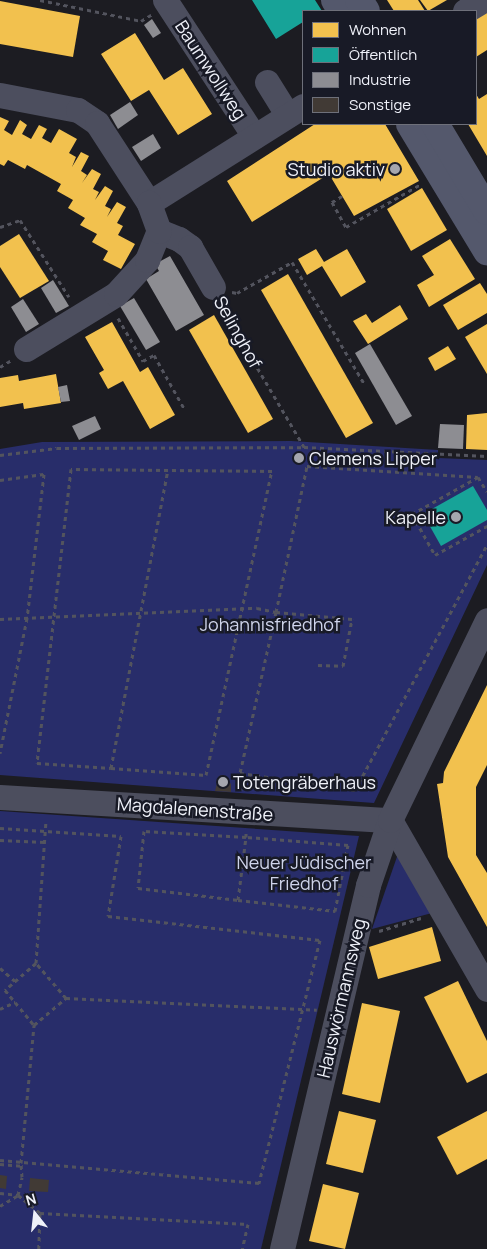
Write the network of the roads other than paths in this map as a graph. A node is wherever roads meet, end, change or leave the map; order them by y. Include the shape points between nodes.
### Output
1 (483, 0) edge
2 (167, 2) edge
3 (466, 10) edge
4 (267, 82) dead end
5 (0, 95) edge
6 (295, 111) edge
7 (411, 125) edge
8 (436, 125) edge
9 (254, 136) junction
10 (149, 203) junction
11 (487, 211) edge
12 (159, 231) junction
13 (487, 251) edge
14 (213, 287) road end
15 (26, 349) dead end
16 (487, 620) edge
17 (0, 797) edge
18 (390, 820) junction
19 (487, 989) edge
20 (282, 1249) edge

1 - 3 street
2 - 9 street, Baumwollweg
4 - 6 street
5 - 10 street via 78,110 97,123
6 - 9 street
7 - 13 main road
8 - 11 main road
9 - 10 street
10 - 12 street
12 - 14 street, Selinghof via 180,238 190,247
12 - 15 street via 147,260 107,300
16 - 18 street, Hauswörmannsweg
17 - 18 street, Magdalenenstraße
18 - 19 street
18 - 20 street, Hauswörmannsweg via 354,938

